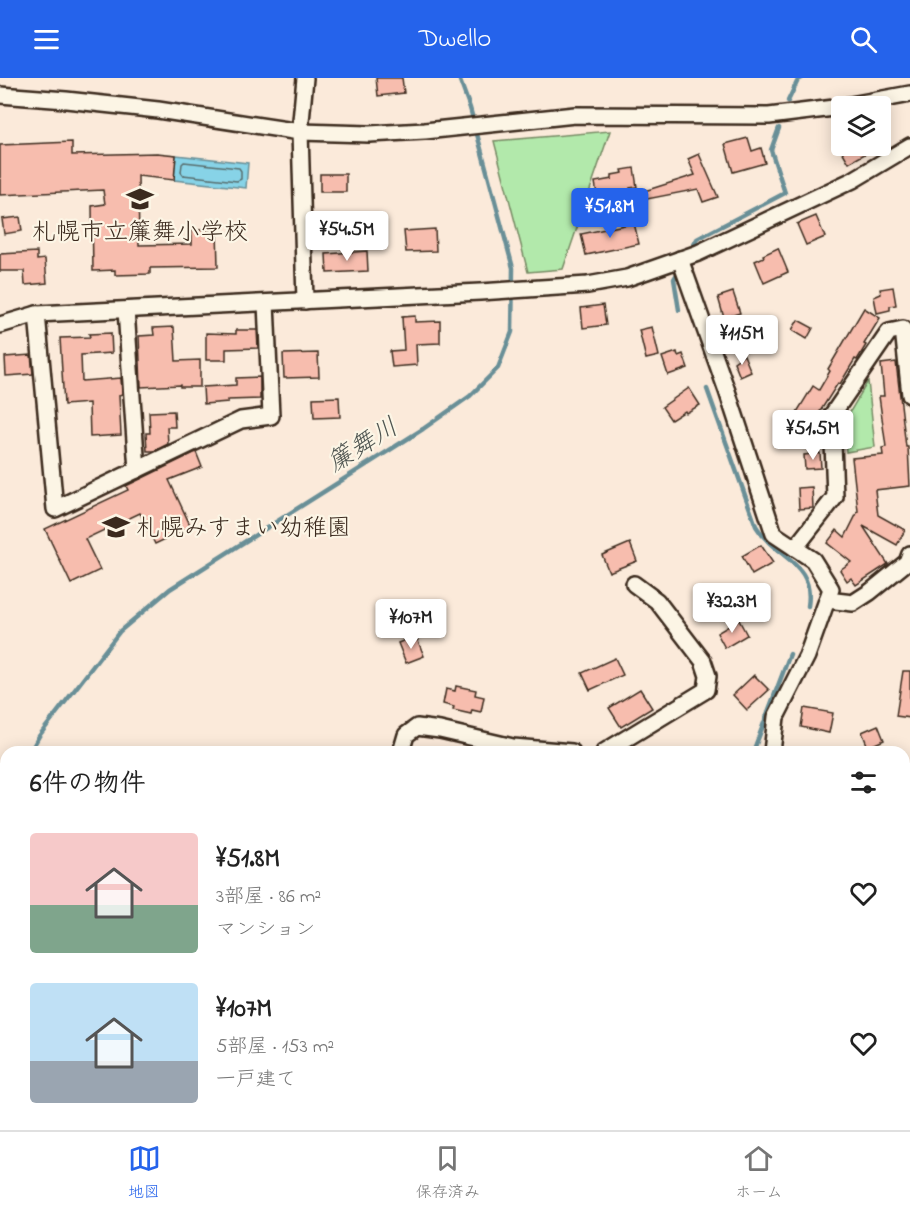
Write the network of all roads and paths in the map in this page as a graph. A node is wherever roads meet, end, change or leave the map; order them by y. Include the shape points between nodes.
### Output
1 (305, 78) edge
2 (910, 94) edge
3 (0, 95) edge
4 (891, 98) edge
5 (831, 108) edge
6 (300, 132) junction
7 (910, 146) edge
8 (680, 259) junction
9 (305, 301) junction
10 (266, 303) junction
11 (126, 310) junction
12 (37, 314) junction
13 (0, 325) edge
14 (910, 395) edge
15 (137, 470) junction
16 (795, 548) junction
17 (910, 554) edge
18 (634, 584) dead end
19 (827, 600) junction
20 (403, 746) edge
21 (509, 746) edge
22 (614, 746) edge
23 (773, 746) edge

1 - 6 street
2 - 4 street
3 - 6 street via 158,110
5 - 6 street via 769,116 575,115 369,134
6 - 9 street
7 - 8 street via 853,180
8 - 9 street via 627,278 588,285
8 - 16 street via 774,534
9 - 10 street
10 - 11 street
10 - 15 street via 271,416 241,420
11 - 12 street
11 - 15 street
12 - 13 street
12 - 15 street via 55,509
14 - 16 street via 903,329 889,332 832,415 836,497
16 - 19 street via 813,560 831,589
17 - 19 street via 907,562 853,603
18 - 22 street via 657,601 703,661 708,676 706,690
19 - 23 street via 807,656 776,717
20 - 21 street via 406,735 417,727

